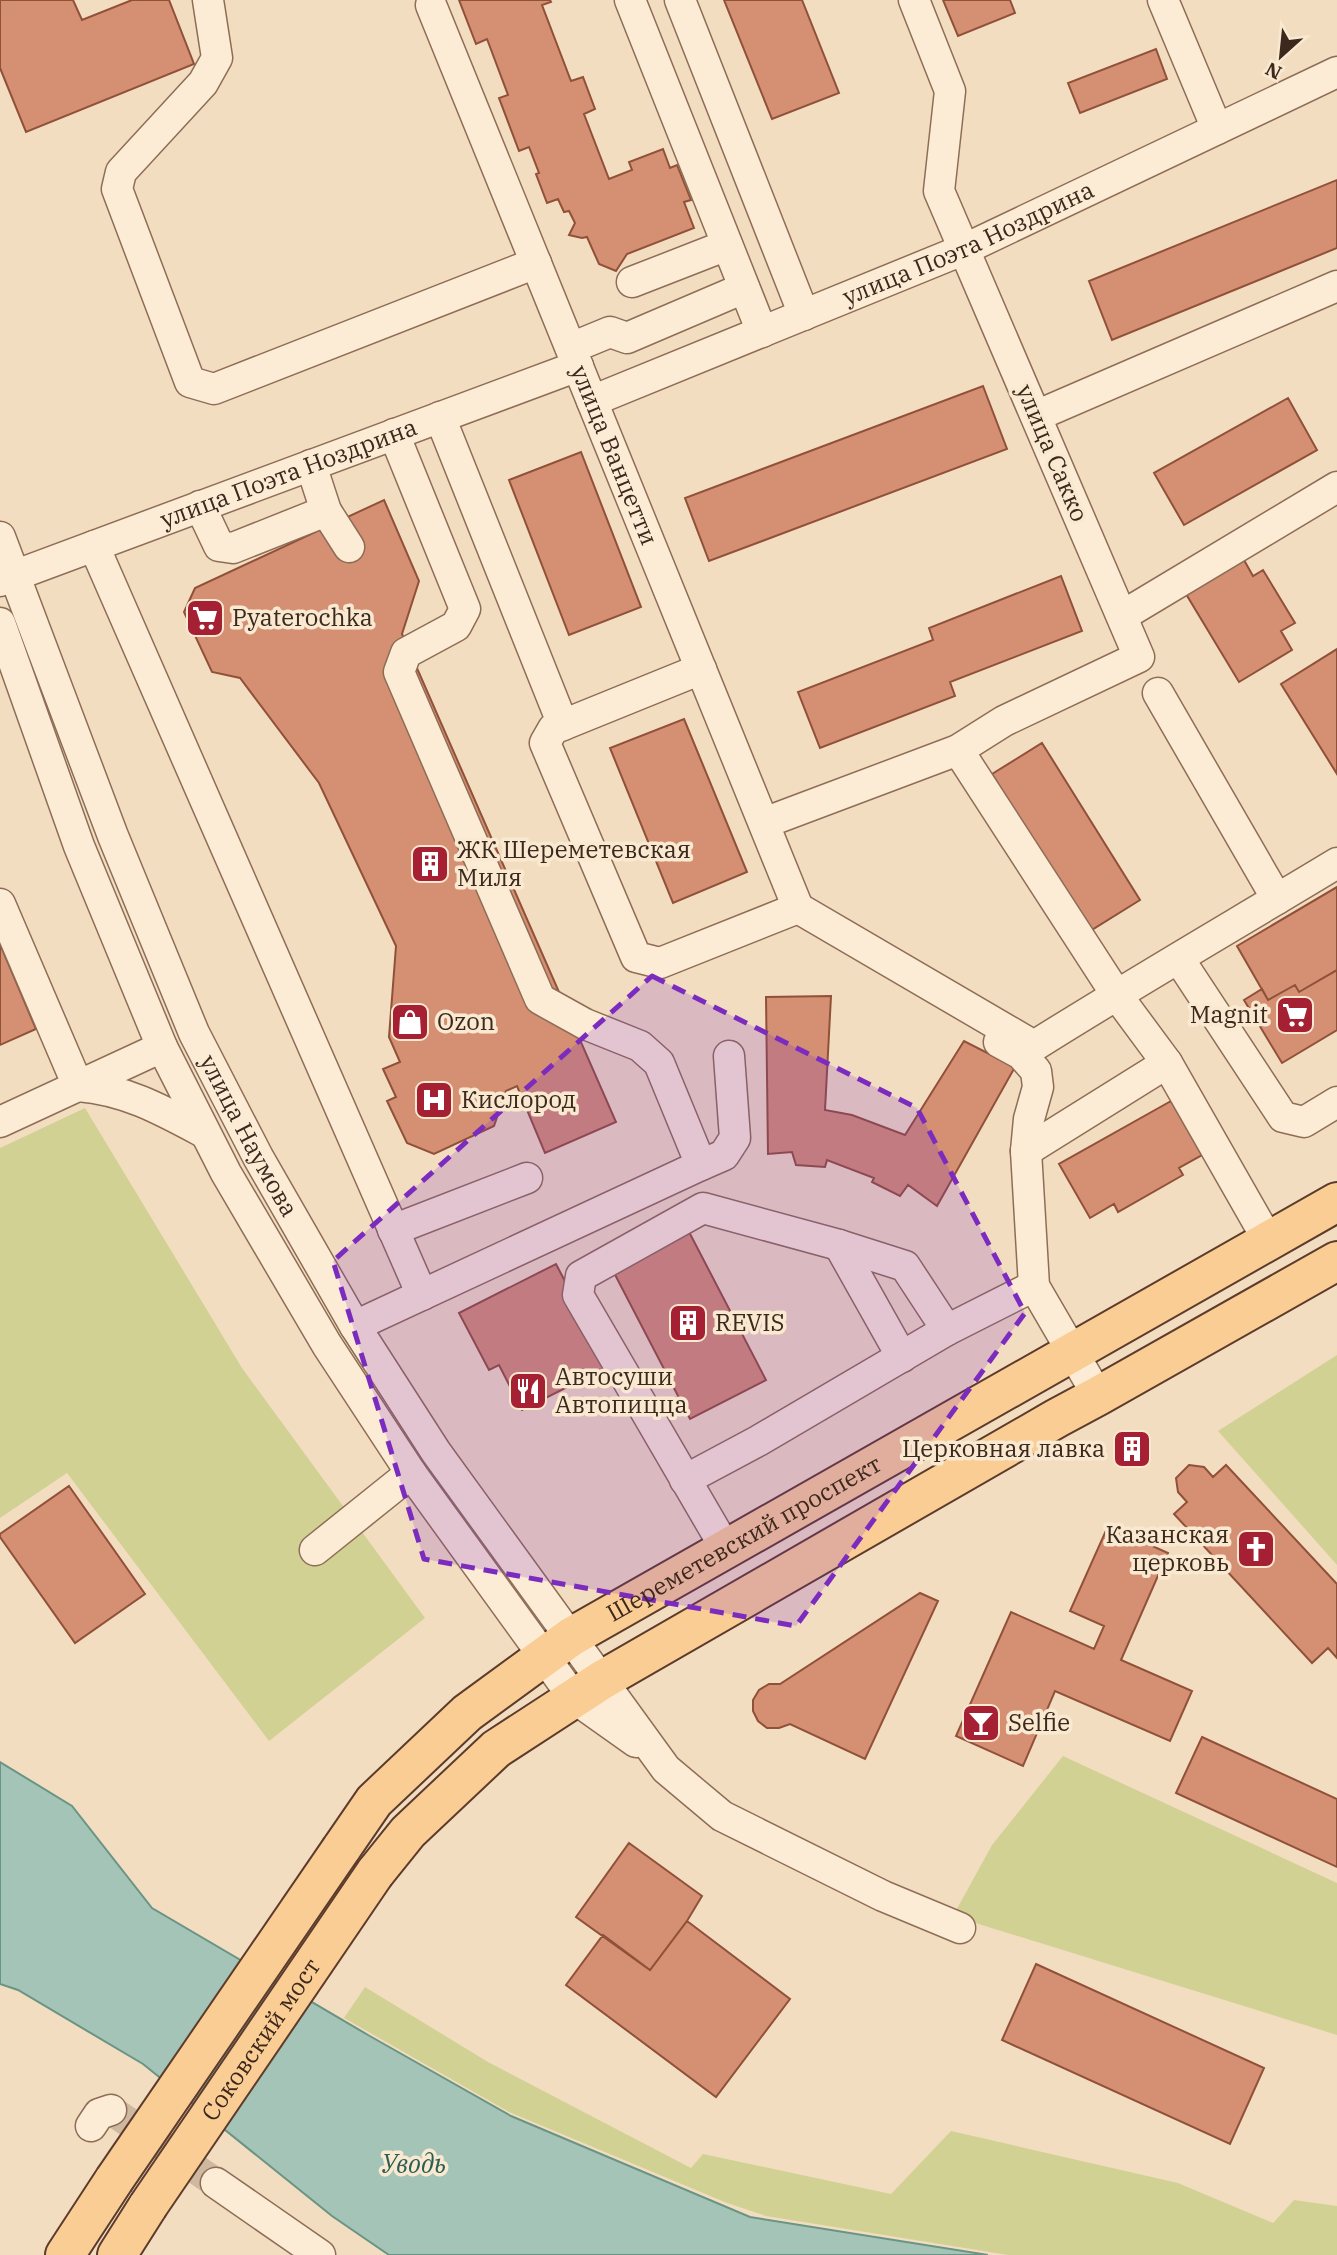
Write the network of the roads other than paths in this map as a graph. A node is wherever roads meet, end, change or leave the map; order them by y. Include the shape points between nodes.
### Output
1 (208, 0) edge
2 (630, 0) edge
3 (680, 0) edge
4 (914, 0) edge
5 (1163, 0) edge
6 (431, 5) dead end
7 (1337, 72) edge
8 (1217, 129) junction
9 (727, 245) junction
10 (965, 249) junction
11 (536, 263) junction
12 (632, 282) dead end
13 (1337, 286) edge
14 (744, 288) junction
15 (804, 315) junction
16 (762, 332) junction
17 (574, 357) junction
18 (592, 401) junction
19 (1036, 416) junction
20 (440, 417) junction
21 (394, 434) junction
22 (311, 465) junction
23 (1337, 487) edge
24 (200, 506) junction
25 (326, 511) junction
26 (0, 537) edge
27 (94, 546) junction
28 (349, 547) dead end
29 (7, 578) edge
30 (1122, 616) junction
31 (0, 623) edge
32 (701, 669) junction
33 (1158, 693) dead end
34 (563, 725) junction
35 (958, 750) junction
36 (764, 824) junction
37 (1337, 863) edge
38 (1277, 899) junction
39 (0, 904) edge
40 (798, 908) junction
41 (1179, 960) junction
42 (1116, 994) junction
43 (931, 1006) dead end
44 (162, 1047) junction
45 (729, 1056) dead end
46 (1167, 1063) junction
47 (78, 1086) junction
48 (1337, 1102) edge
49 (0, 1122) edge
50 (205, 1133) junction
51 (1027, 1151) junction
52 (701, 1165) junction
53 (527, 1178) dead end
54 (1322, 1210) edge
55 (393, 1230) junction
56 (1268, 1240) junction
57 (839, 1245) junction
58 (1336, 1263) edge
59 (1034, 1286) junction
60 (422, 1295) junction
61 (355, 1326) junction
62 (947, 1330) junction
63 (1073, 1352) junction
64 (902, 1357) junction
65 (1098, 1396) junction
66 (411, 1473) junction
67 (685, 1480) junction
68 (726, 1549) junction
69 (314, 1550) dead end
70 (557, 1646) junction
71 (588, 1689) junction
72 (341, 1849) joint
73 (375, 1873) joint
74 (960, 1928) dead end
75 (215, 2192) tunnel mouth
76 (65, 2255) edge
77 (117, 2255) edge
78 (320, 2255) edge

1 - 11 street via 217,58 204,83 121,172 117,189 190,382 214,389
2 - 9 street
3 - 15 street
4 - 10 street, улица Сакко via 950,90 939,191
5 - 8 street
6 - 11 street, улица Ванцетти
7 - 8 street, улица Поэта Ноздрина
8 - 10 street, улица Поэта Ноздрина
9 - 12 street
9 - 14 street
10 - 15 street, улица Поэта Ноздрина
10 - 19 street, улица Сакко
11 - 17 street, улица Ванцетти
13 - 19 street
14 - 16 street
14 - 17 street, улица Поэта Ноздрина via 627,338 610,332
15 - 16 street, улица Поэта Ноздрина
16 - 18 street, улица Поэта Ноздрина
17 - 18 street, улица Ванцетти
17 - 20 street, улица Поэта Ноздрина
18 - 32 street, улица Ванцетти
19 - 30 street, улица Сакко
20 - 21 street, улица Поэта Ноздрина
20 - 34 street
21 - 22 street, улица Поэта Ноздрина
21 - 52 street via 465,608 456,626 405,653 399,672 540,999 640,1046 659,1063
22 - 24 street, улица Поэта Ноздрина
22 - 25 street
23 - 30 street
24 - 25 street via 219,546 233,548
24 - 27 street, улица Поэта Ноздрина
25 - 28 street
26 - 29 street, улица Наумова
27 - 29 street, улица Поэта Ноздрина
27 - 55 street
29 - 61 street, улица Наумова via 194,1033 258,1157
30 - 35 street, улица Сакко via 1139,657 1004,721
31 - 44 street, улица Наумова via 79,846
32 - 34 street
32 - 36 street, улица Ванцетти
33 - 38 street
34 - 40 street via 553,729 545,743 636,957 660,963
35 - 36 street
35 - 42 street
36 - 40 street, улица Ванцетти
37 - 38 street
38 - 41 street
39 - 47 street
40 - 42 street via 1034,1046
41 - 42 street
41 - 48 street via 1283,1117 1304,1122
42 - 46 street
43 - 51 street via 1021,1054 1036,1071 1038,1087
44 - 47 street
44 - 50 street, улица Наумова
45 - 52 street via 735,1138 724,1155
46 - 51 street
46 - 56 street
47 - 49 street
47 - 50 street via 104,1088 150,1104
50 - 66 street, улица Наумова via 327,1345
51 - 59 street
52 - 60 street
53 - 55 street
54 - 56 main road, Шереметевский проспект
54 - 58 main road
55 - 60 street
56 - 63 main road, Шереметевский проспект
57 - 62 street via 905,1266
57 - 64 street
57 - 67 street via 703,1208 581,1276 578,1295
58 - 65 main road, Шереметевский проспект
59 - 62 street
59 - 63 street
60 - 61 street
61 - 70 street, улица Наумова
62 - 64 street
63 - 65 street
63 - 68 main road, Шереметевский проспект
64 - 67 street
65 - 71 main road, Шереметевский проспект
66 - 69 street
66 - 70 street, улица Наумова via 502,1595
67 - 68 street
68 - 70 main road, Шереметевский проспект
70 - 71 street, улица Наумова
70 - 72 main road, Шереметевский проспект via 467,1713 374,1801
71 - 73 main road, Шереметевский проспект via 496,1749 408,1832
71 - 74 street, улица Наумова via 666,1769 722,1816 883,1896
72 - 76 main road, Соковский мост, bridge
73 - 77 main road, Соковский мост, bridge
75 - 78 street

